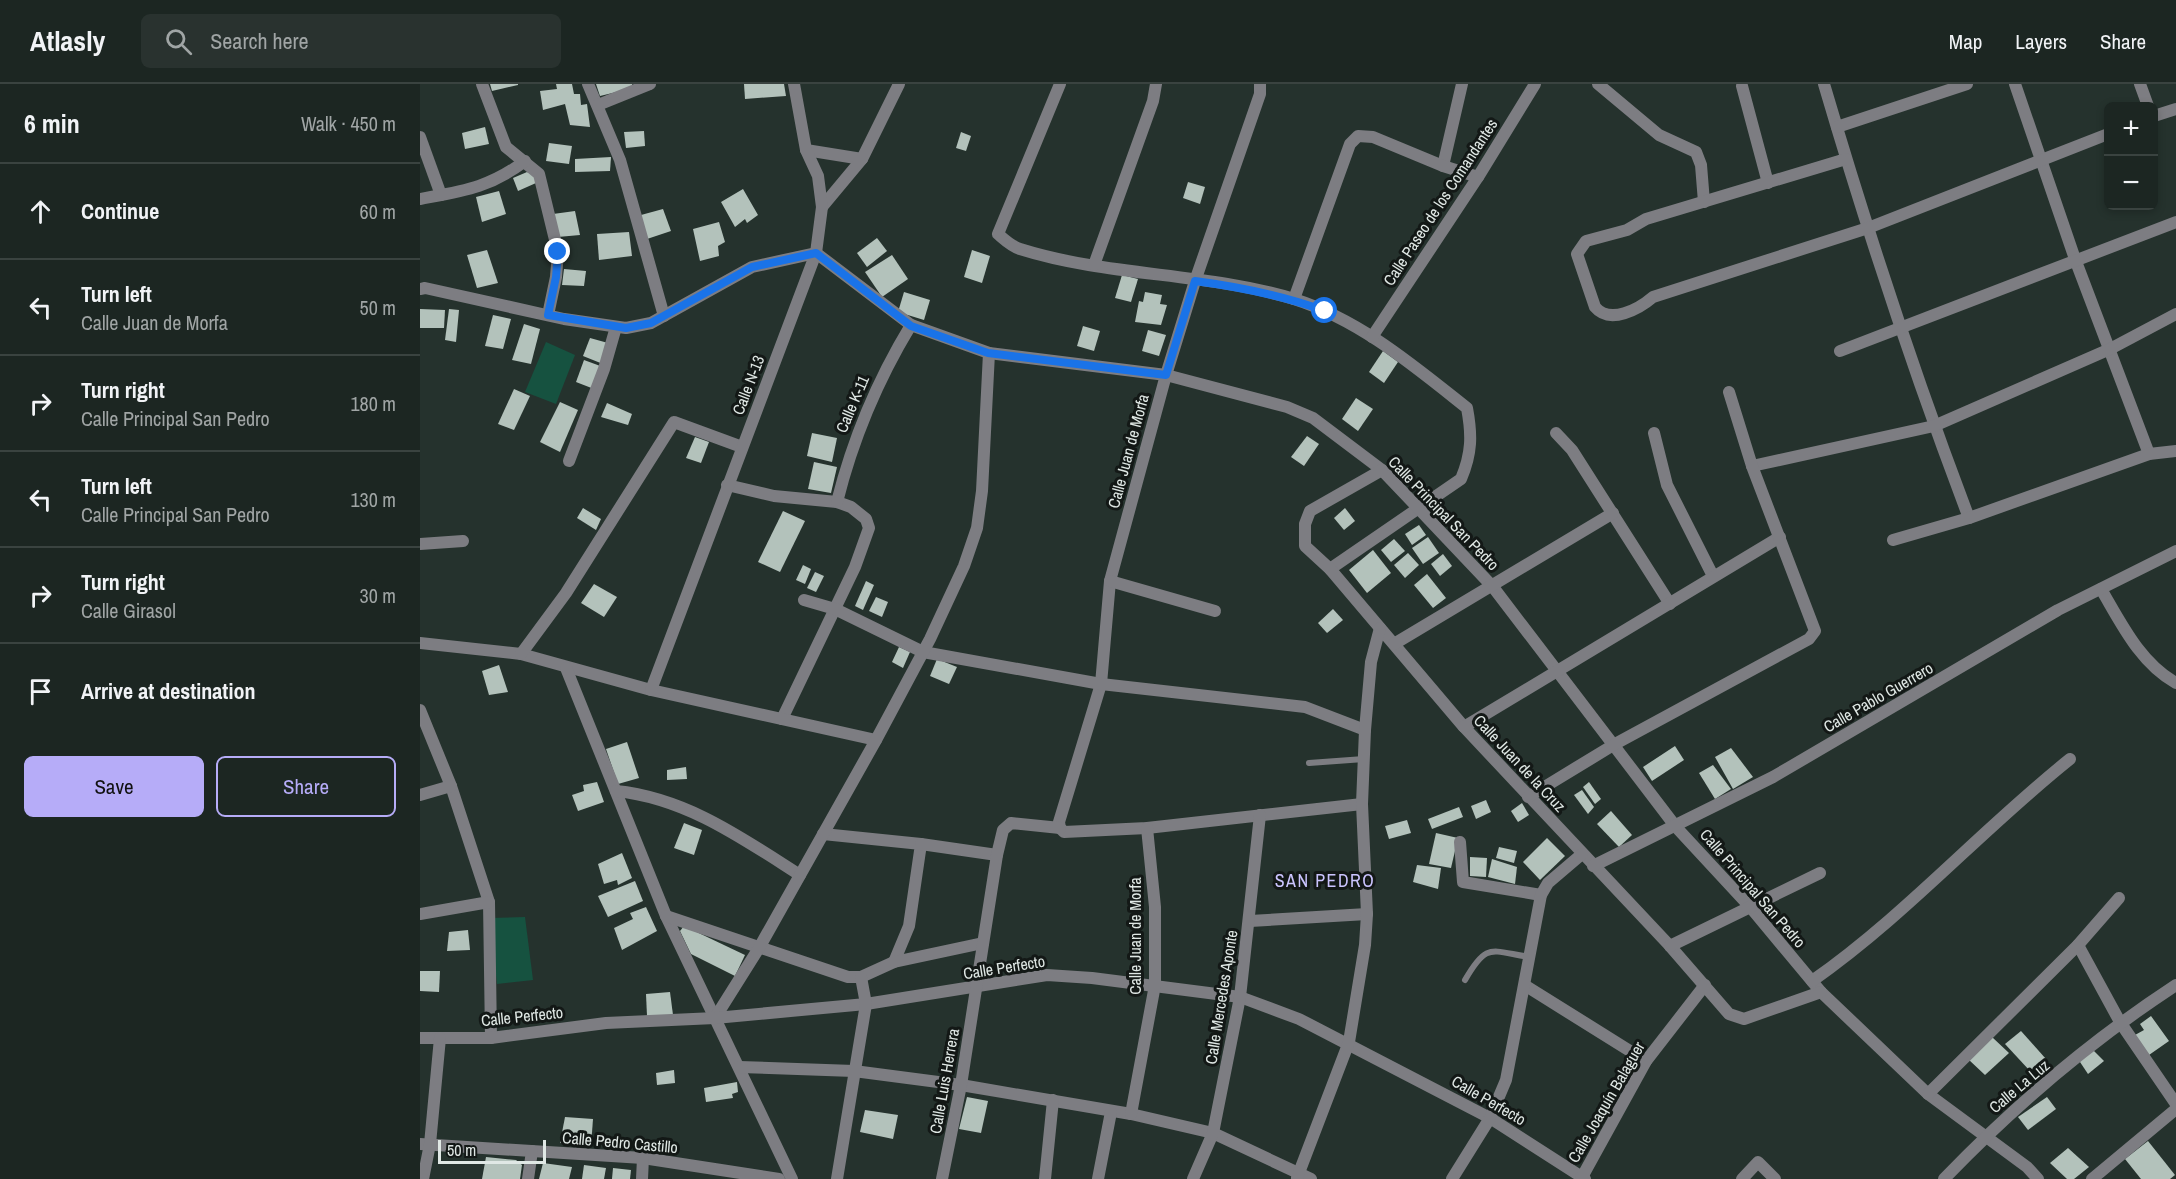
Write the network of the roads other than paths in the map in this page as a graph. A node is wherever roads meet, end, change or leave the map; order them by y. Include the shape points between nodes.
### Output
1 (482, 84) edge
2 (588, 84) edge
3 (650, 84) edge
4 (794, 84) edge
5 (899, 84) edge
6 (1060, 84) edge
7 (1156, 84) edge
8 (1260, 84) edge
9 (1462, 84) edge
10 (1535, 84) edge
11 (1598, 84) edge
12 (1824, 84) edge
13 (1967, 84) edge
14 (2015, 84) edge
15 (2140, 84) edge
16 (1742, 86) dead end
17 (2147, 102) edge
18 (598, 105) junction
19 (2176, 109) edge
20 (2158, 115) edge
21 (1837, 127) junction
22 (2104, 136) edge
23 (420, 137) edge
24 (806, 150) junction
25 (862, 159) junction
26 (1846, 159) junction
27 (2043, 160) junction
28 (525, 161) junction
29 (1443, 166) junction
30 (1478, 177) junction
31 (1768, 183) junction
32 (441, 195) junction
33 (420, 199) edge
34 (1704, 202) junction
35 (822, 207) junction
36 (2176, 222) edge
37 (1868, 228) junction
38 (816, 253) junction
39 (2075, 259) junction
40 (1094, 265) junction
41 (1195, 281) junction
42 (420, 289) edge
43 (1294, 299) junction
44 (2176, 314) edge
45 (548, 315) junction
46 (664, 316) junction
47 (1902, 325) junction
48 (911, 326) junction
49 (616, 327) junction
50 (1372, 337) junction
51 (2110, 349) junction
52 (1840, 351) dead end
53 (988, 353) junction
54 (1166, 375) junction
55 (1729, 392) dead end
56 (1934, 426) junction
57 (1556, 433) dead end
58 (1654, 433) dead end
59 (742, 447) junction
60 (2176, 452) edge
61 (2149, 454) junction
62 (569, 461) dead end
63 (1752, 466) junction
64 (1382, 470) junction
65 (727, 484) junction
66 (837, 502) junction
67 (1419, 508) junction
68 (1613, 513) junction
69 (1969, 518) junction
70 (1780, 537) junction
71 (1893, 540) dead end
72 (464, 541) dead end
73 (420, 544) edge
74 (2176, 551) edge
75 (1329, 569) junction
76 (1713, 576) junction
77 (1110, 581) junction
78 (1492, 587) junction
79 (2101, 589) junction
80 (804, 600) dead end
81 (1670, 604) junction
82 (835, 609) junction
83 (1215, 611) dead end
84 (1380, 628) junction
85 (420, 643) edge
86 (1394, 644) junction
87 (923, 652) junction
88 (521, 654) junction
89 (566, 668) junction
90 (1557, 672) junction
91 (2176, 683) edge
92 (1101, 684) junction
93 (651, 690) junction
94 (420, 710) edge
95 (782, 719) junction
96 (1464, 727) junction
97 (1365, 730) junction
98 (876, 740) junction
99 (1615, 744) junction
100 (1364, 759) junction
101 (2070, 759) dead end
102 (1309, 763) dead end
103 (451, 786) junction
104 (616, 791) junction
105 (420, 795) edge
106 (1528, 797) junction
107 (1362, 804) junction
108 (1260, 815) junction
109 (1676, 826) junction
110 (1147, 828) junction
111 (1062, 830) junction
112 (823, 834) junction
113 (1460, 842) dead end
114 (921, 844) junction
115 (1582, 854) junction
116 (997, 855) junction
117 (1593, 866) junction
118 (1820, 873) dead end
119 (800, 875) junction
120 (1541, 895) junction
121 (2119, 898) dead end
122 (489, 902) junction
123 (1751, 908) junction
124 (420, 914) edge
125 (1367, 914) junction
126 (666, 916) junction
127 (1250, 921) junction
128 (983, 942) junction
129 (2078, 945) junction
130 (1670, 946) junction
131 (759, 948) junction
132 (1530, 957) junction
133 (894, 962) junction
134 (861, 977) junction
135 (1465, 980) dead end
136 (1812, 981) junction
137 (1155, 985) junction
138 (1705, 985) junction
139 (2176, 985) edge
140 (1526, 986) junction
141 (976, 988) junction
142 (1821, 992) junction
143 (1240, 997) junction
144 (866, 1004) junction
145 (715, 1018) junction
146 (2120, 1022) junction
147 (420, 1038) edge
148 (440, 1038) junction
149 (491, 1038) junction
150 (1349, 1042) junction
151 (1646, 1060) junction
152 (739, 1067) junction
153 (854, 1071) junction
154 (961, 1085) junction
155 (1928, 1094) junction
156 (1053, 1100) junction
157 (2176, 1104) edge
158 (2176, 1109) edge
159 (1111, 1112) junction
160 (1131, 1114) junction
161 (1490, 1118) junction
162 (1213, 1133) junction
163 (1985, 1136) junction
164 (425, 1144) edge
165 (532, 1151) junction
166 (643, 1158) junction
167 (1303, 1177) edge
168 (1583, 1178) edge
169 (423, 1179) edge
170 (528, 1179) edge
171 (642, 1179) edge
172 (779, 1179) edge
173 (792, 1179) edge
174 (837, 1179) edge
175 (942, 1179) edge
176 (1045, 1179) edge
177 (1098, 1179) edge
178 (1192, 1179) edge
179 (1452, 1179) edge
180 (1743, 1179) edge
181 (1775, 1179) edge
182 (1944, 1179) edge
183 (2038, 1179) edge
184 (2092, 1179) edge

1 - 28 street via 506,147
2 - 18 street
3 - 18 street
4 - 24 street, Calle N-13
5 - 25 street
6 - 40 street via 998,234 1019,249
7 - 40 street via 1150,111
8 - 41 street, Calle Juan de Morfa via 1260,94
9 - 29 street
10 - 30 street, Calle Paseo de los Comandantes
11 - 34 street via 1659,135 1696,152
12 - 21 street
13 - 21 street
14 - 27 street
15 - 17 street
16 - 31 street
18 - 46 street via 620,160
19 - 20 street
21 - 26 street
22 - 27 street
23 - 32 street
24 - 25 street
24 - 35 street, Calle N-13 via 819,176
25 - 35 street
26 - 31 street
26 - 37 street
27 - 37 street
27 - 39 street
28 - 32 street via 502,178 476,189
28 - 45 street via 539,174 558,252
29 - 30 street
29 - 43 street via 1373,137 1358,136 1350,144
30 - 50 street, Calle Paseo de los Comandantes
31 - 34 street
32 - 33 street
34 - 37 street via 1586,241 1577,254 1598,311 1633,311 1653,297
35 - 38 street, Calle N-13
36 - 39 street
37 - 47 street
38 - 46 street via 752,267
38 - 48 street, Calle Principal San Pedro
38 - 59 street, Calle N-13
39 - 47 street
39 - 51 street
40 - 41 street
41 - 43 street
41 - 54 street, Calle Juan de Morfa
42 - 45 street
43 - 50 street
44 - 51 street
45 - 49 street
46 - 49 street via 651,323
47 - 52 street
47 - 56 street
48 - 53 street, Calle Principal San Pedro
48 - 66 street, Calle K-11 via 886,366 866,410
49 - 62 street
50 - 67 street via 1467,408 1472,435 1470,459 1461,479
51 - 56 street
51 - 61 street
53 - 54 street, Calle Principal San Pedro
53 - 87 street via 977,528 964,566
54 - 64 street, Calle Principal San Pedro via 1252,397 1313,418
54 - 77 street, Calle Juan de Morfa
55 - 63 street
56 - 63 street
56 - 69 street
57 - 68 street via 1572,450
58 - 76 street via 1667,485
59 - 65 street, Calle N-13
59 - 88 street via 674,422 566,592
60 - 61 street
61 - 69 street
63 - 70 street
64 - 67 street, Calle Principal San Pedro
64 - 75 street, Calle Juan de la Cruz via 1310,511 1305,524 1305,546
65 - 66 street via 774,496
65 - 93 street, Calle N-13
66 - 82 street via 859,513 869,528
67 - 75 street
67 - 78 street, Calle Principal San Pedro
68 - 78 street
68 - 81 street
69 - 71 street
70 - 76 street
70 - 99 street via 1815,631 1809,639
72 - 73 street
74 - 79 street, Calle Pablo Guerrero
75 - 84 street, Calle Juan de la Cruz
76 - 81 street
77 - 83 street
77 - 92 street, Calle Juan de Morfa
78 - 86 street
78 - 90 street, Calle Principal San Pedro
79 - 91 street via 2150,663
79 - 109 street, Calle Pablo Guerrero via 2058,610 1773,777
80 - 82 street
81 - 90 street
82 - 87 street
82 - 95 street
84 - 86 street, Calle Juan de la Cruz
84 - 97 street via 1371,662
85 - 88 street
86 - 96 street, Calle Juan de la Cruz
87 - 92 street
87 - 98 street
88 - 89 street
89 - 93 street
89 - 104 street
90 - 96 street
90 - 99 street, Calle Principal San Pedro
92 - 97 street via 1305,707
92 - 111 street, Calle Juan de Morfa via 1059,822
93 - 95 street
94 - 103 street
95 - 98 street
96 - 106 street, Calle Juan de la Cruz
97 - 100 street
98 - 112 street
99 - 106 street
99 - 109 street, Calle Principal San Pedro
100 - 102 lane
100 - 107 street
101 - 136 street via 1858,949
103 - 105 street
103 - 122 street
104 - 119 street via 693,811
104 - 126 street
106 - 115 street, Calle Juan de la Cruz
107 - 108 street
107 - 125 street
108 - 110 street
108 - 127 street, Calle Mercedes Aponte
109 - 117 street, Calle Pablo Guerrero
109 - 123 street, Calle Principal San Pedro
110 - 111 street
110 - 137 street, Calle Juan de Morfa via 1155,907
111 - 116 street, Calle Luis Herrera via 1011,823 1004,830
112 - 114 street
112 - 119 street
113 - 120 street via 1463,882
114 - 116 street
114 - 133 street via 909,926
115 - 117 street, Calle Juan de la Cruz
115 - 120 street
116 - 128 street, Calle Luis Herrera
117 - 130 street, Calle Juan de la Cruz
118 - 123 street
119 - 131 street
120 - 132 street
121 - 129 street
122 - 124 street
122 - 149 street
123 - 130 street
123 - 136 street, Calle Principal San Pedro
125 - 127 street
125 - 150 street
126 - 131 street
126 - 145 street
127 - 143 street, Calle Mercedes Aponte
128 - 133 street
128 - 141 street, Calle Luis Herrera
129 - 146 street
129 - 155 street
130 - 138 street, Calle Juan de la Cruz
131 - 134 street via 848,977
131 - 145 street
132 - 135 lane via 1489,951 1479,956
132 - 140 street
133 - 134 street
134 - 144 street
136 - 142 street, Calle Principal San Pedro
137 - 141 street, Calle Perfecto via 1047,975
137 - 143 street, Calle Perfecto
137 - 160 street, Calle Juan de Morfa
138 - 142 street, Calle Juan de la Cruz via 1729,1014 1744,1019
138 - 151 street, Calle Joaquín Balaguer
139 - 146 street, Calle La Luz
140 - 151 street
140 - 161 street via 1506,1080
141 - 144 street, Calle Perfecto
141 - 154 street, Calle Luis Herrera
142 - 155 street, Calle Principal San Pedro
143 - 150 street, Calle Perfecto
143 - 162 street, Calle Mercedes Aponte
144 - 145 street, Calle Perfecto
144 - 153 street
145 - 149 street, Calle Perfecto via 606,1023
145 - 152 street
146 - 157 street
146 - 163 street, Calle La Luz
147 - 148 street, Calle Perfecto
148 - 149 street, Calle Perfecto
148 - 164 street
150 - 161 street, Calle Perfecto
150 - 167 street
151 - 168 street, Calle Joaquín Balaguer
152 - 153 street
152 - 173 street
153 - 154 street
153 - 174 street
154 - 156 street
154 - 175 street, Calle Luis Herrera
155 - 163 street, Calle Principal San Pedro
156 - 159 street
156 - 176 street
158 - 184 street
159 - 160 street
159 - 177 street
160 - 162 street
161 - 168 street, Calle Perfecto
161 - 179 street
162 - 167 street
162 - 178 street, Calle Mercedes Aponte
163 - 182 street, Calle La Luz
163 - 183 street, Calle Principal San Pedro
164 - 165 street, Calle Pedro Castillo
164 - 169 street
165 - 166 street, Calle Pedro Castillo
165 - 170 street
166 - 171 street
166 - 172 street, Calle Pedro Castillo
180 - 181 street via 1758,1162

